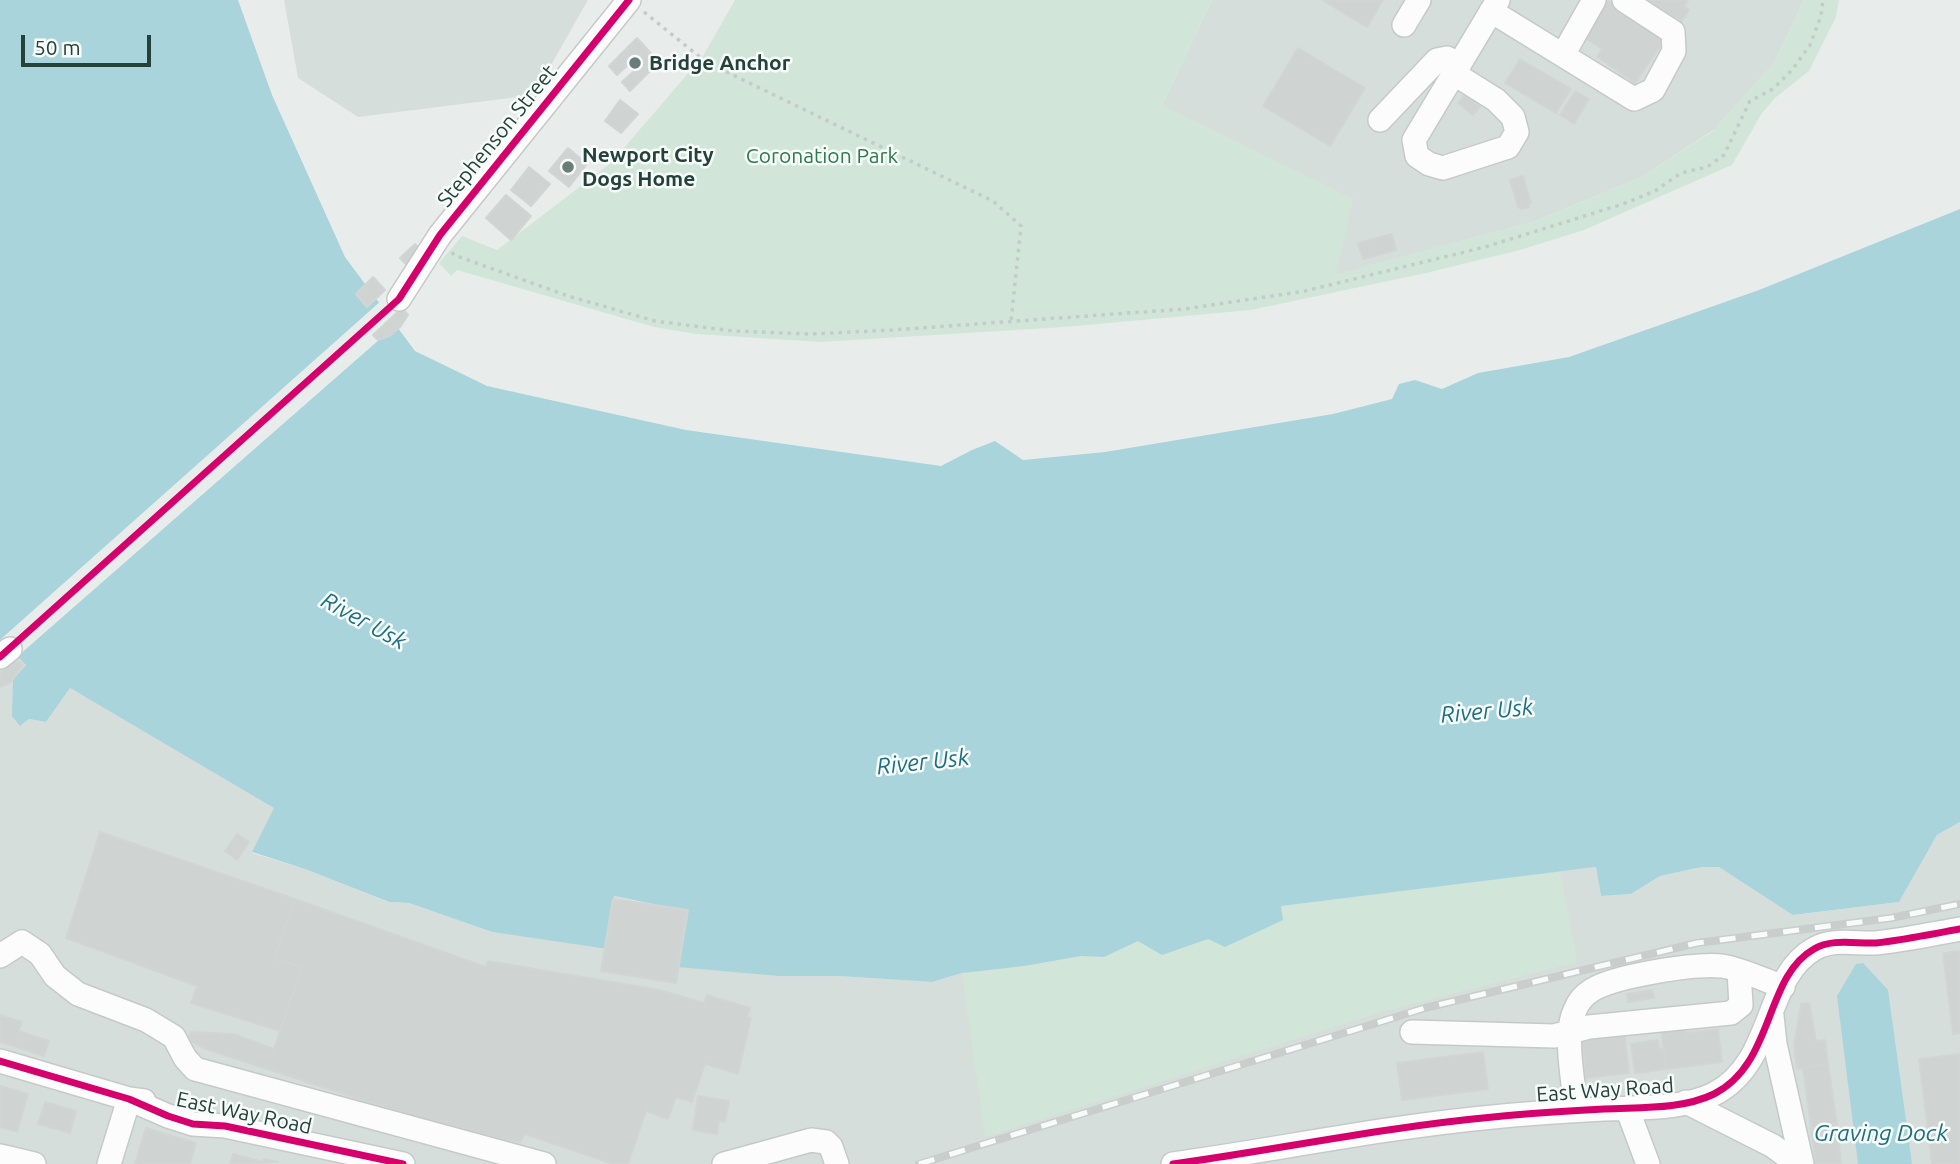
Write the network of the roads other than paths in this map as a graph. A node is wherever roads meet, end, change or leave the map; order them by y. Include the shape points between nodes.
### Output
1 (629, 0) edge
2 (1419, 0) edge
3 (1594, 0) edge
4 (1624, 0) edge
5 (1494, 6) edge
6 (1404, 25) dead end
7 (1563, 55) junction
8 (1456, 69) junction
9 (1380, 120) dead end
10 (399, 299) dead end
11 (1960, 929) edge
12 (0, 956) edge
13 (1739, 971) junction
14 (1783, 987) junction
15 (1772, 1013) junction
16 (1412, 1032) dead end
17 (1570, 1032) junction
18 (0, 1061) edge
19 (129, 1099) junction
20 (1686, 1102) junction
21 (1627, 1108) junction
22 (1576, 1110) junction
23 (306, 1154) edge
24 (0, 1156) edge
25 (34, 1164) edge
26 (109, 1164) edge
27 (403, 1164) edge
28 (544, 1164) edge
29 (723, 1164) edge
30 (837, 1164) edge
31 (1173, 1164) edge
32 (1648, 1164) edge
33 (1797, 1164) edge
34 (1802, 1164) edge

1 - 10 street, Stephenson Street via 440,235
2 - 6 street
3 - 7 street
4 - 7 street via 1673,32 1675,51 1653,90 1634,99
5 - 7 street
5 - 8 street
8 - 8 street via 1414,140 1417,156 1443,168 1508,147 1517,132 1513,117
8 - 9 street via 1447,58 1437,60
11 - 14 street, East Way Road via 1876,943 1820,946 1804,956
12 - 28 street via 22,942 78,994 146,1020 174,1037 195,1069
13 - 14 street
13 - 17 street via 1701,966 1601,986 1580,1000
13 - 17 street via 1741,1005 1731,1013
14 - 15 street, East Way Road
15 - 20 street, East Way Road via 1742,1072 1713,1094
15 - 34 street
16 - 17 street via 1554,1036
17 - 22 street
18 - 19 street, East Way Road
19 - 23 street, East Way Road via 193,1124 225,1126
19 - 26 street
20 - 21 street, East Way Road
20 - 33 street via 1773,1146
21 - 22 street, East Way Road
21 - 32 street
22 - 31 street, East Way Road via 1448,1121
23 - 27 street, East Way Road
24 - 25 street
29 - 30 street via 818,1140 831,1147

